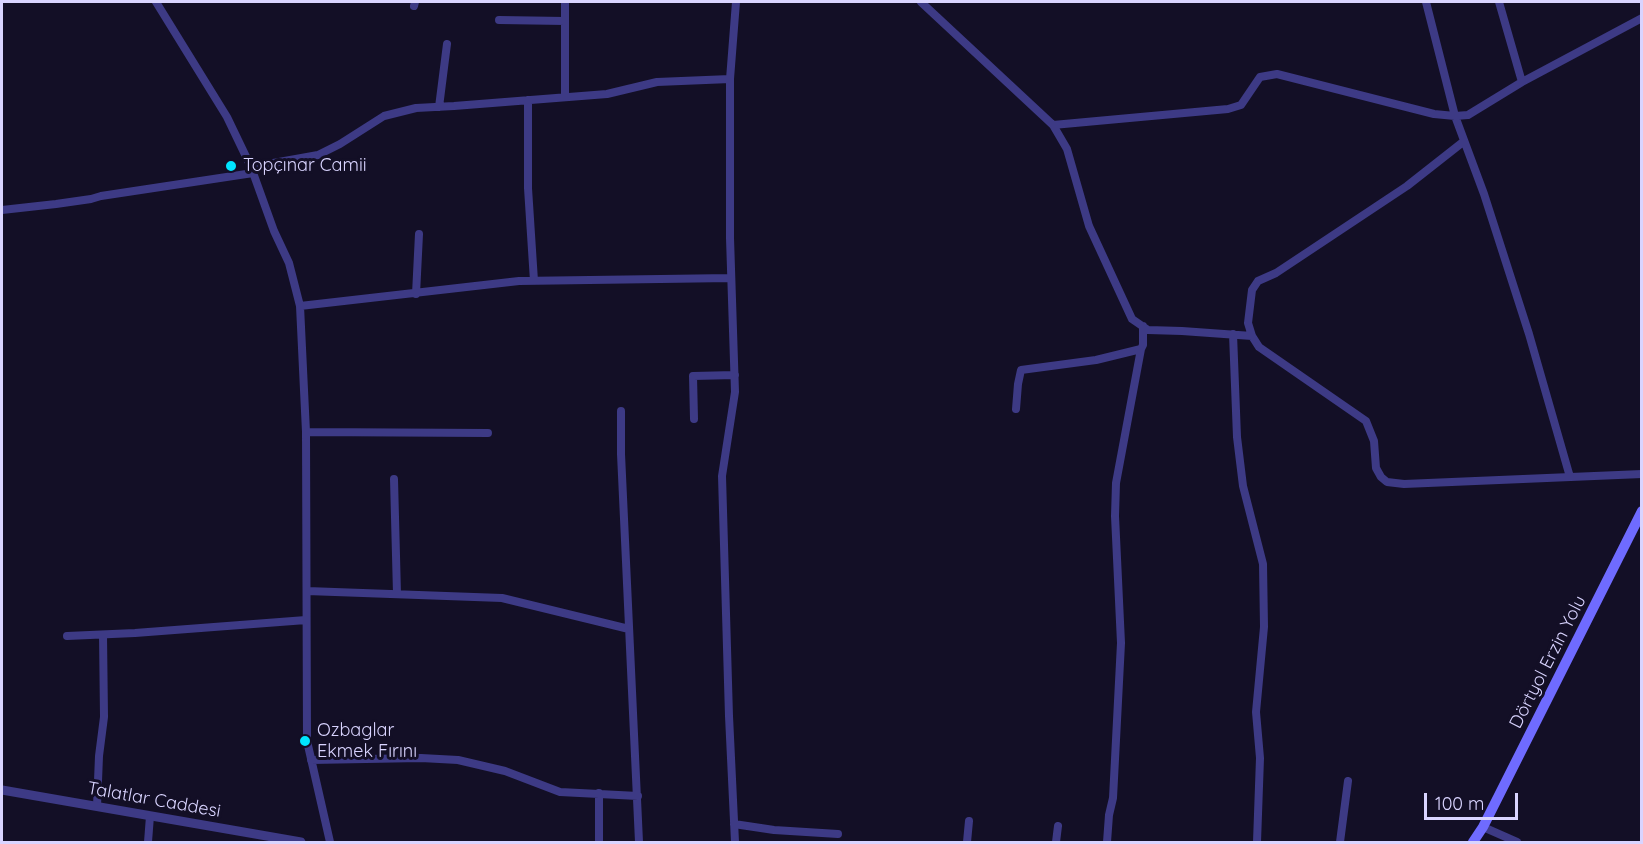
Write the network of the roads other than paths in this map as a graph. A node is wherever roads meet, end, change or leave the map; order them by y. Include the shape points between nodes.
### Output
1 (156, 2) edge
2 (565, 2) edge
3 (736, 2) edge
4 (921, 2) edge
5 (1426, 2) edge
6 (1499, 2) edge
7 (1641, 18) edge
8 (499, 20) dead end
9 (565, 21) junction
10 (447, 44) dead end
11 (730, 79) junction
12 (1522, 82) junction
13 (565, 97) junction
14 (528, 100) junction
15 (439, 107) junction
16 (1455, 116) junction
17 (1053, 125) junction
18 (1463, 142) junction
19 (252, 170) junction
20 (2, 210) edge
21 (419, 234) dead end
22 (731, 278) junction
23 (534, 281) junction
24 (416, 294) junction
25 (300, 306) junction
26 (1143, 327) junction
27 (1233, 334) junction
28 (1252, 336) junction
29 (1141, 349) junction
30 (735, 375) junction
31 (1016, 409) dead end
32 (621, 411) dead end
33 (694, 419) dead end
34 (306, 432) junction
35 (488, 433) dead end
36 (1641, 474) edge
37 (1570, 477) junction
38 (394, 478) dead end
39 (1641, 511) edge
40 (307, 591) junction
41 (397, 594) junction
42 (306, 620) junction
43 (629, 629) junction
44 (103, 635) junction
45 (67, 636) dead end
46 (311, 760) junction
47 (1348, 781) dead end
48 (2, 790) edge
49 (598, 793) junction
50 (638, 796) junction
51 (97, 806) junction
52 (150, 816) junction
53 (969, 821) dead end
54 (734, 824) junction
55 (1058, 826) dead end
56 (1483, 827) junction
57 (838, 834) dead end
58 (248, 838) edge
59 (148, 843) edge
60 (301, 843) edge
61 (330, 843) edge
62 (599, 843) edge
63 (639, 843) edge
64 (735, 843) edge
65 (968, 843) edge
66 (1056, 843) edge
67 (1107, 843) edge
68 (1257, 843) edge
69 (1340, 843) edge
70 (1473, 843) edge
71 (1517, 843) edge

1 - 19 street via 228,117
2 - 9 street
3 - 11 street
4 - 17 street
5 - 16 street
6 - 12 street
7 - 12 street
8 - 9 street
9 - 13 street
10 - 15 street
11 - 13 street via 657,82
11 - 22 street
12 - 16 street via 1468,115
13 - 14 street
14 - 15 street
14 - 23 street
15 - 19 street via 416,108 384,117 318,155
16 - 17 street via 1277,74 1260,77 1241,105 1228,109
16 - 18 street
17 - 26 street via 1067,149 1089,226 1132,319
18 - 28 street via 1407,186 1294,262 1258,281 1252,290 1248,324
18 - 37 street via 1511,278
19 - 20 street via 91,199
19 - 25 street via 289,263
21 - 24 street
22 - 23 street
22 - 30 street
23 - 24 street
24 - 25 street
25 - 34 street
26 - 27 street
26 - 29 street
27 - 28 street
27 - 68 street via 1243,486 1263,564 1264,627 1256,712 1260,758
28 - 37 street via 1259,347 1366,421 1374,441 1376,468 1387,482
29 - 31 street via 1096,360 1021,370
29 - 67 street via 1116,483 1120,643 1113,798
30 - 33 street via 693,376
30 - 54 street via 722,476
32 - 43 street
34 - 35 street
34 - 40 street
36 - 37 street
38 - 41 street
39 - 56 main road, Dörtyol Erzin Yolu
40 - 41 street
40 - 42 street
41 - 43 street via 502,597
42 - 44 street
42 - 46 street via 307,741
43 - 50 street
44 - 45 street
44 - 51 street via 104,717
46 - 49 street via 458,760 505,771 560,792
46 - 61 street
47 - 69 street
48 - 51 street, Talatlar Caddesi
49 - 50 street
49 - 62 street
50 - 63 street
51 - 52 street, Talatlar Caddesi
52 - 58 street, Talatlar Caddesi
52 - 59 street
53 - 65 street
54 - 57 street
54 - 64 street
55 - 66 street
56 - 70 main road, Dörtyol Erzin Yolu
56 - 71 street
58 - 60 street, Talatlar Caddesi

